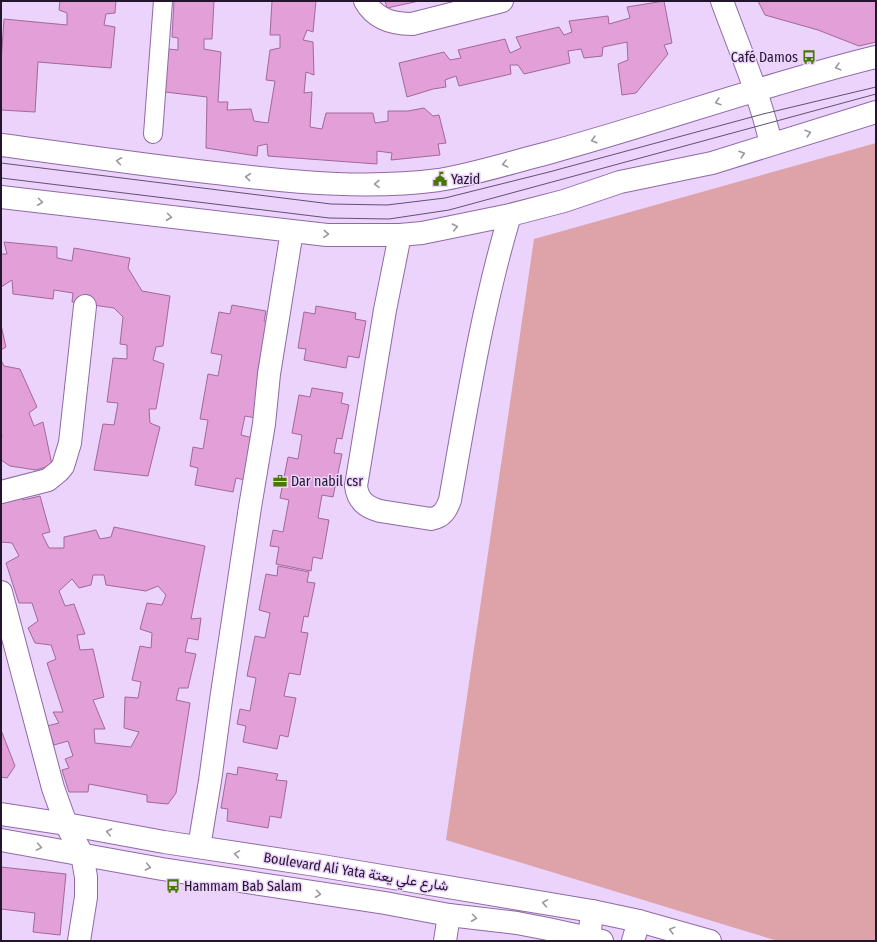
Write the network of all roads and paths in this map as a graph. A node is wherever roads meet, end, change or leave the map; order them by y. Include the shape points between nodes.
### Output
1 (162, 1) edge
2 (365, 1) edge
3 (502, 1) edge
4 (722, 1) edge
5 (876, 57) edge
6 (755, 91) junction
7 (876, 112) edge
8 (153, 134) dead end
9 (771, 144) junction
10 (1, 145) edge
11 (1, 197) edge
12 (510, 215) junction
13 (292, 231) junction
14 (400, 235) junction
15 (85, 306) dead end
16 (1, 492) edge
17 (1, 592) edge
18 (1, 814) edge
19 (66, 824) junction
20 (1, 840) edge
21 (199, 847) junction
22 (82, 854) junction
23 (592, 911) junction
24 (449, 915) junction
25 (636, 931) edge
26 (593, 940) edge
27 (79, 941) edge
28 (445, 941) edge
29 (710, 941) edge

1 - 8 street
2 - 3 street via 377,15 393,23 402,24 412,24
4 - 6 street
5 -> 6 street
6 - 9 street
6 -> 10 street via 523,160 457,176 411,183 338,184 261,179
9 -> 7 street
12 -> 9 street via 564,202 620,182 712,163
11 -> 13 street
14 -> 12 street via 450,228
12 - 14 street via 487,303 450,500 443,513 431,520 372,509 360,500 356,486
13 -> 14 street via 327,235
13 - 21 street
15 - 16 street via 70,443 63,466 48,480
17 - 19 street via 53,788
18 - 19 street, Boulevard Ali Yata شارع علي يعتة
21 -> 19 street, Boulevard Ali Yata شارع علي يعتة
19 - 22 street
20 -> 22 street, Boulevard Ali Yata شارع علي يعتة
23 -> 21 street, Boulevard Ali Yata شارع علي يعتة
22 -> 24 street, Boulevard Ali Yata شارع علي يعتة
22 - 27 street via 86,897
23 - 25 street, Boulevard Ali Yata شارع علي يعتة
23 - 26 street
24 -> 26 street, Boulevard Ali Yata شارع علي يعتة via 548,929
24 - 28 street
29 -> 25 street, Boulevard Ali Yata شارع علي يعتة

